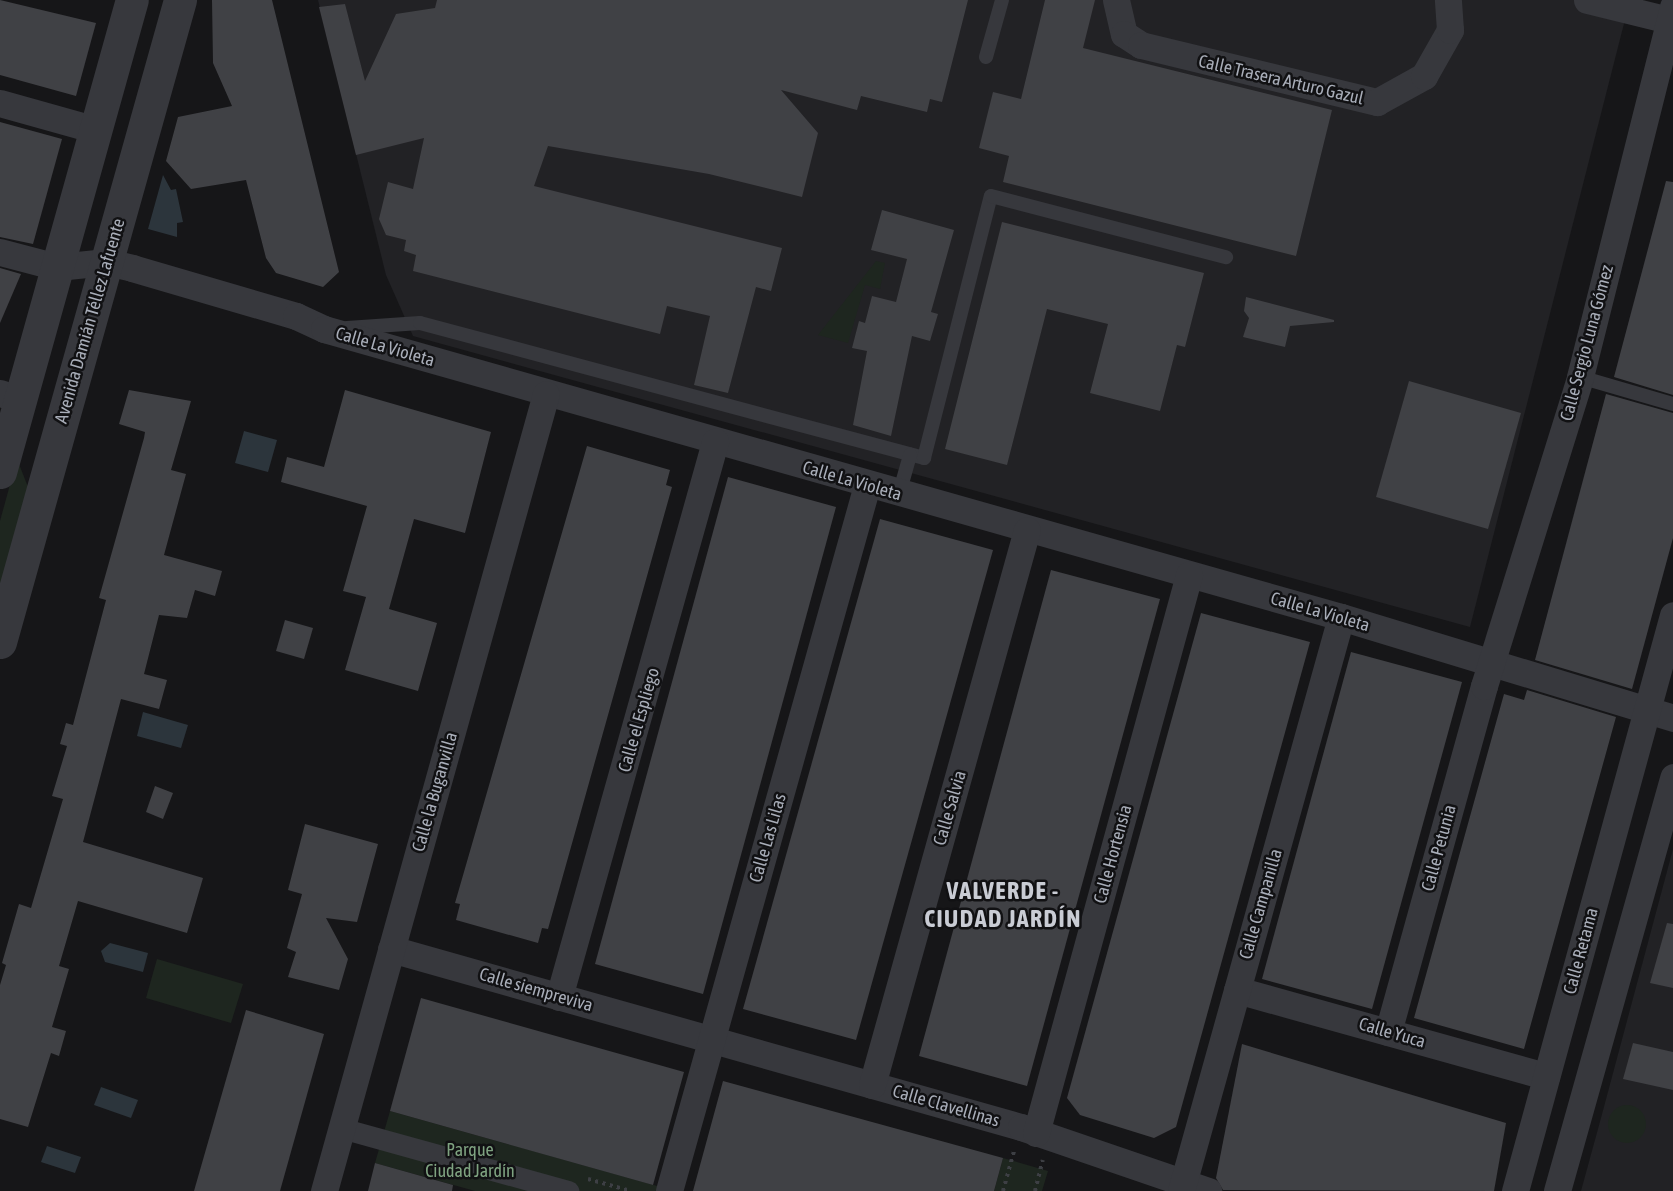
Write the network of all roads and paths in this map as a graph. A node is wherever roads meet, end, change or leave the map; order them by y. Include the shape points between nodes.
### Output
1 (180, 0) edge
2 (1002, 0) edge
3 (1116, 0) edge
4 (1448, 0) edge
5 (1587, 0) edge
6 (132, 5) edge
7 (1672, 16) edge
8 (986, 57) dead end
9 (0, 103) edge
10 (96, 130) junction
11 (0, 252) edge
12 (1226, 257) dead end
13 (107, 262) junction
14 (57, 267) junction
15 (324, 329) junction
16 (1580, 377) junction
17 (546, 394) junction
18 (10, 397) edge
19 (1673, 404) edge
20 (715, 442) junction
21 (917, 456) junction
22 (0, 472) edge
23 (867, 485) junction
24 (899, 494) junction
25 (40, 498) junction
26 (1027, 530) junction
27 (1189, 575) junction
28 (1673, 615) edge
29 (1341, 617) junction
30 (0, 642) edge
31 (1492, 663) junction
32 (1646, 710) junction
33 (1673, 718) edge
34 (1673, 777) edge
35 (391, 949) junction
36 (1237, 990) junction
37 (559, 997) junction
38 (682, 1031) joint
39 (1388, 1032) junction
40 (711, 1040) junction
41 (1546, 1076) junction
42 (872, 1085) junction
43 (341, 1128) junction
44 (1035, 1133) junction
45 (1191, 1189) edge
46 (324, 1191) edge
47 (568, 1191) edge
48 (669, 1191) edge
49 (1003, 1191) edge
50 (1035, 1191) edge
51 (1515, 1191) edge
52 (1557, 1191) edge

1 - 13 street, Avenida Damián Téllez Lafuente
2 - 8 lane
3 - 4 street, Calle Trasera Arturo Gazul via 1124,34 1141,45 1377,102 1424,76 1450,30
5 - 7 street
6 - 10 street
6 - 13 street via 134,65 89,230
7 - 16 street, Calle Sergio Luna Gómez
9 - 10 street
10 - 14 street
11 - 14 street
12 - 21 lane via 991,196
13 - 14 street, Calle La Violeta
13 - 15 street, Calle La Violeta via 296,316
13 - 25 street, Avenida Damián Téllez Lafuente
14 - 18 street
14 - 25 street via 72,280 74,296 32,453
15 - 17 street, Calle La Violeta
15 - 21 lane via 420,323
16 - 19 lane
16 - 31 street, Calle Sergio Luna Gómez
17 - 20 street, Calle La Violeta
17 - 35 street, Calle la Buganvilla
18 - 22 street
20 - 23 street, Calle La Violeta
20 - 37 street, Calle el Espliego
21 - 24 lane
23 - 24 street, Calle La Violeta
23 - 40 street, Calle Las Lilas
24 - 26 street, Calle La Violeta
25 - 30 street, Avenida Damián Téllez Lafuente
26 - 27 street, Calle La Violeta
26 - 42 street, Calle Salvia
27 - 29 street, Calle La Violeta
27 - 44 street, Calle Hortensia
28 - 32 street, Calle Retama
29 - 31 street, Calle La Violeta
29 - 36 street, Calle Campanilla
31 - 32 street, Calle La Violeta
31 - 39 street, Calle Petunia
32 - 33 street, Calle La Violeta
32 - 41 street, Calle Retama
34 - 52 street
35 - 37 street, Calle siempreviva
35 - 43 street, Calle la Buganvilla
36 - 39 street, Calle Yuca
36 - 45 street, Calle Campanilla
37 - 38 street, Calle siempreviva
38 - 40 street, Calle Clavellinas
39 - 41 street, Calle Yuca
40 - 42 street, Calle Clavellinas
40 - 48 street, Calle Las Lilas
41 - 51 street, Calle Retama
42 - 44 street, Calle Clavellinas
43 - 46 street, Calle la Buganvilla
43 - 47 street
44 - 45 street, Calle Clavellinas
44 - 49 path
44 - 50 path

